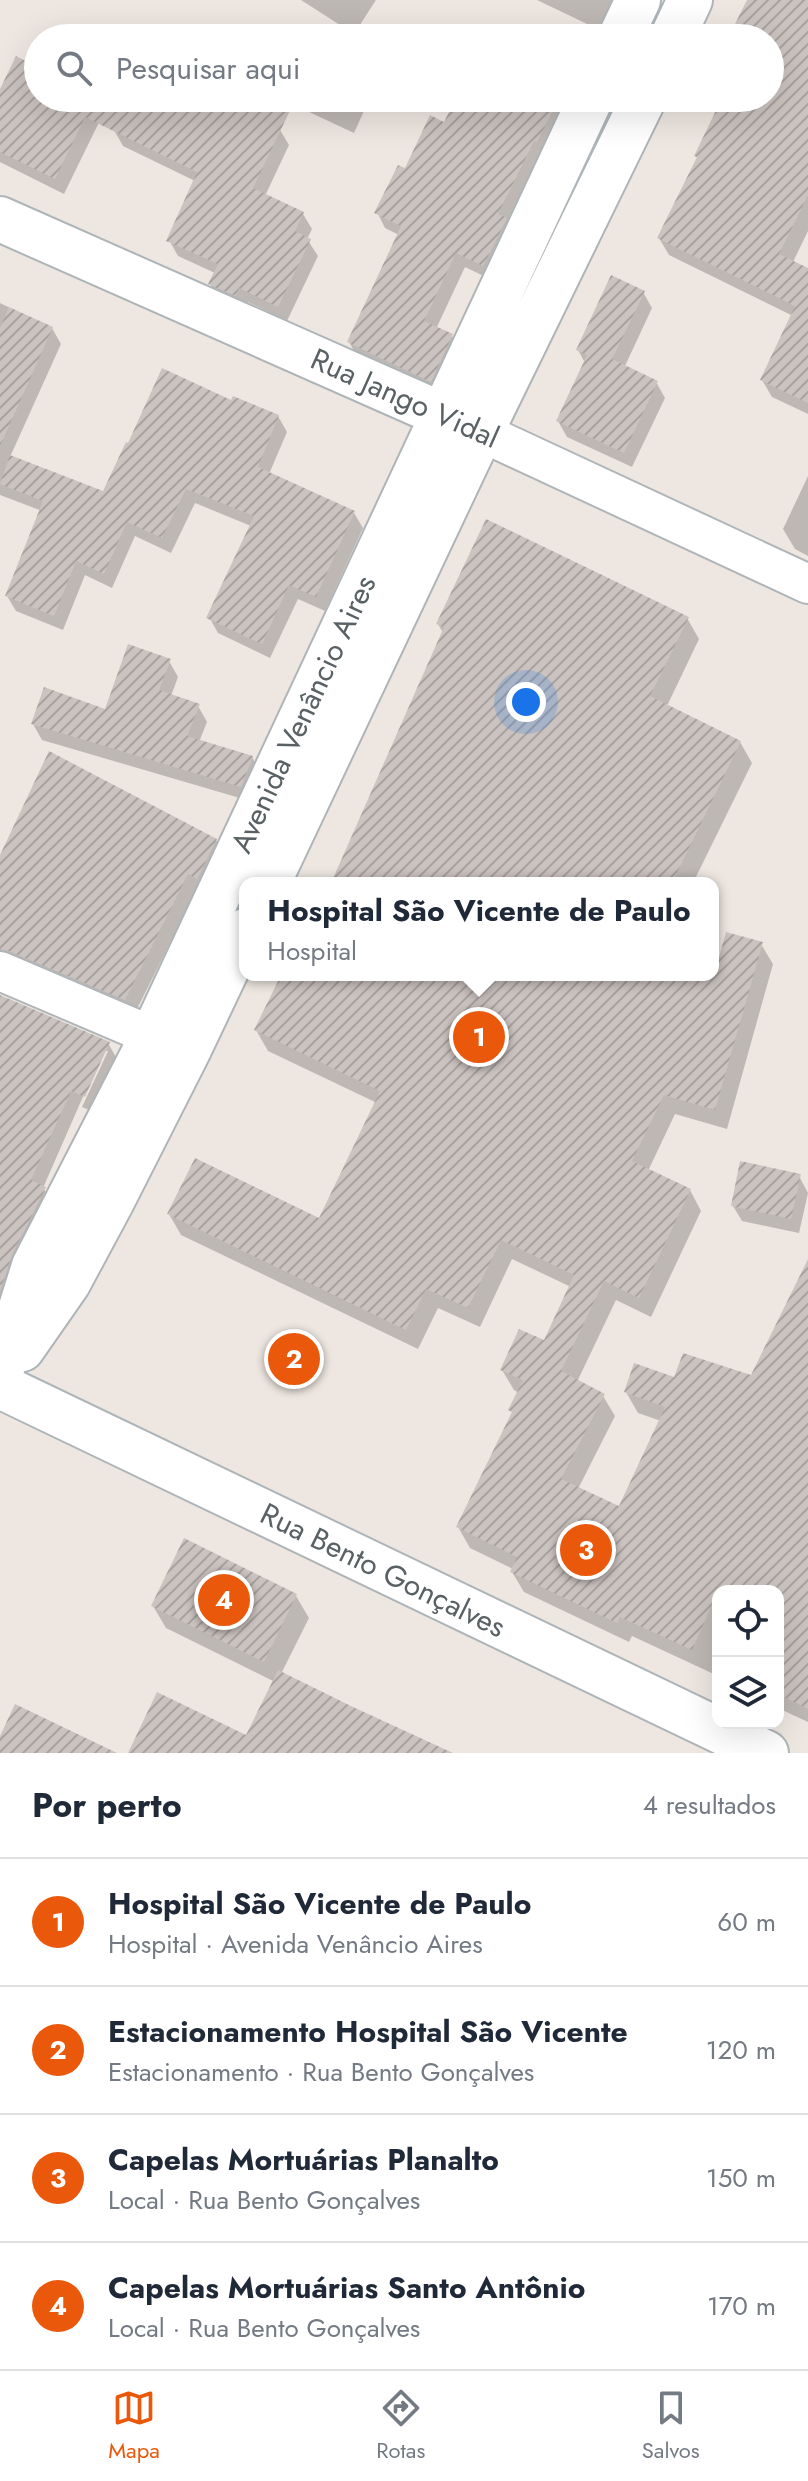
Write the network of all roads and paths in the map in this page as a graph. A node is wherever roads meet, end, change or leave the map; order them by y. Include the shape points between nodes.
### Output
1 (638, 0) edge
2 (690, 0) edge
3 (627, 24) edge
4 (679, 24) edge
5 (585, 112) edge
6 (636, 112) edge
7 (0, 219) edge
8 (462, 423) junction
9 (808, 584) edge
10 (248, 877) edge
11 (271, 877) edge
12 (239, 896) edge
13 (239, 940) edge
14 (0, 971) edge
15 (170, 1043) junction
16 (0, 1380) edge
17 (766, 1753) edge

1 - 3 main road
2 - 4 main road
5 - 8 main road, Avenida Venâncio Aires
6 - 8 main road, Avenida Venâncio Aires
7 - 8 main road, Rua Jango Vidal
8 - 9 street, Rua Jango Vidal
8 - 10 main road, Avenida Venâncio Aires
8 - 11 main road, Avenida Venâncio Aires
12 - 15 main road, Avenida Venâncio Aires
13 - 15 main road, Avenida Venâncio Aires
14 - 15 street
15 - 16 main road, Avenida Venâncio Aires via 68,1283
16 - 17 main road, Rua Bento Gonçalves

